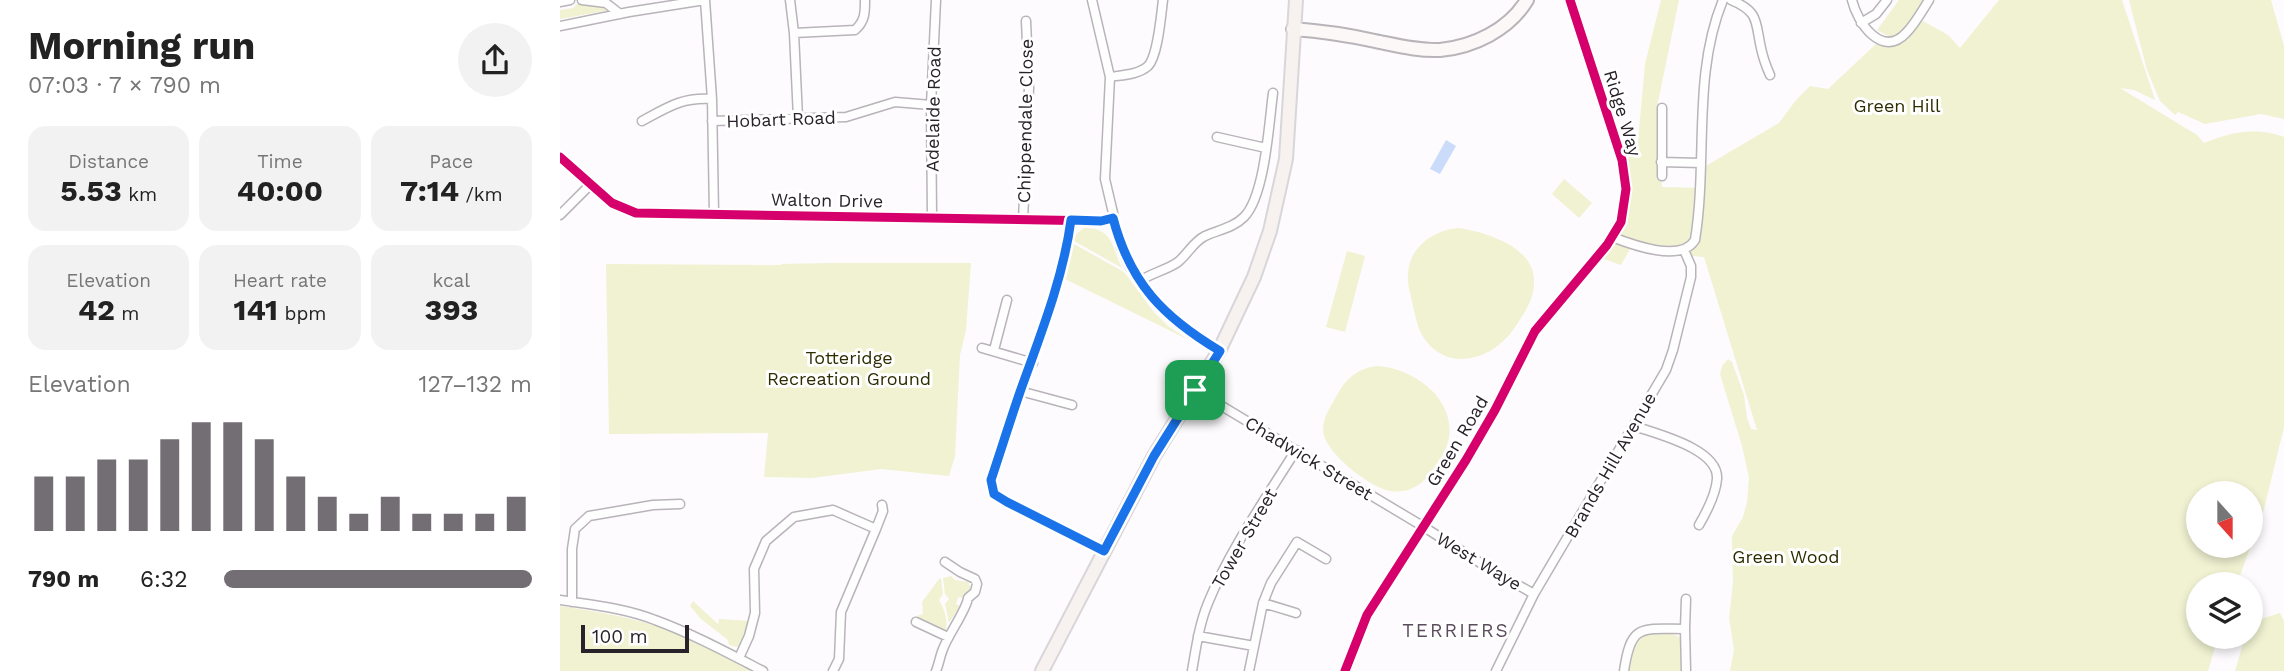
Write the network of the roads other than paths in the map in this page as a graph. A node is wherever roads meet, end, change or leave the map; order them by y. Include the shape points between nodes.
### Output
1 (570, 0) edge
2 (582, 0) edge
3 (705, 0) edge
4 (790, 0) edge
5 (866, 0) edge
6 (936, 0) edge
7 (1092, 0) edge
8 (1163, 0) edge
9 (1296, 0) edge
10 (1527, 0) edge
11 (1570, 0) edge
12 (1723, 0) edge
13 (1731, 0) edge
14 (1852, 0) edge
15 (1887, 0) edge
16 (1929, 0) edge
17 (560, 2) edge
18 (620, 14) junction
19 (1026, 21) dead end
20 (1861, 23) junction
21 (560, 26) edge
22 (1293, 29) junction
23 (794, 33) junction
24 (1770, 75) dead end
25 (1110, 77) junction
26 (1273, 93) dead end
27 (712, 99) junction
28 (931, 105) junction
29 (1662, 108) dead end
30 (798, 118) junction
31 (642, 121) dead end
32 (712, 121) junction
33 (1217, 137) dead end
34 (1266, 148) junction
35 (560, 157) edge
36 (1661, 162) junction
37 (1701, 163) junction
38 (1662, 176) dead end
39 (590, 185) junction
40 (714, 214) junction
41 (560, 215) edge
42 (932, 218) junction
43 (1113, 218) junction
44 (1023, 220) junction
45 (1071, 220) junction
46 (1612, 237) junction
47 (1684, 250) junction
48 (1140, 281) junction
49 (1007, 300) dead end
50 (982, 348) dead end
51 (994, 350) junction
52 (1220, 351) junction
53 (1032, 362) junction
54 (1195, 390) junction
55 (1020, 391) junction
56 (1072, 405) dead end
57 (1634, 426) junction
58 (1296, 450) junction
59 (680, 504) dead end
60 (882, 505) dead end
61 (1699, 526) dead end
62 (1424, 527) junction
63 (876, 529) junction
64 (1104, 551) junction
65 (1326, 559) dead end
66 (946, 562) dead end
67 (1534, 594) junction
68 (1686, 599) dead end
69 (560, 600) edge
70 (572, 602) junction
71 (1263, 603) junction
72 (1296, 613) dead end
73 (916, 622) dead end
74 (1685, 629) junction
75 (1198, 636) junction
76 (948, 637) junction
77 (1254, 646) junction
78 (738, 658) junction
79 (763, 671) edge
80 (832, 671) edge
81 (936, 671) edge
82 (1042, 671) edge
83 (1192, 671) edge
84 (1250, 671) edge
85 (1345, 671) edge
86 (1496, 671) edge
87 (1624, 671) edge
88 (1686, 671) edge

1 - 17 street
2 - 18 street via 606,4
3 - 18 street
3 - 27 street
4 - 23 street
5 - 23 street via 862,23 855,30
6 - 28 street, Adelaide Road
7 - 25 street
8 - 25 street via 1150,64
9 - 22 main road
10 - 22 street via 1498,30 1446,49
11 - 46 street, Ridge Way via 1625,175 1620,222
12 - 37 street via 1707,58
13 - 24 street via 1755,18
14 - 20 street
15 - 20 street
16 - 20 street via 1906,33 1895,40 1875,37
18 - 21 street
19 - 44 street, Chippendale Close via 1029,88
22 - 52 main road via 1286,159 1254,276
23 - 30 street
25 - 43 street via 1105,179
26 - 34 street
27 - 31 street via 676,103
27 - 32 street
28 - 30 street, Hobart Road via 895,102 846,117
28 - 42 street, Adelaide Road
29 - 36 street
30 - 32 street, Hobart Road
32 - 40 street
33 - 34 street
34 - 48 street via 1255,199 1245,217 1205,236 1180,261
35 - 39 street, Walton Drive
36 - 37 street
36 - 38 street
37 - 47 street via 1695,240
39 - 40 street, Walton Drive via 612,203 636,213
39 - 41 street
40 - 42 street, Walton Drive
42 - 44 street, Walton Drive
43 - 45 street, Walton Drive
43 - 48 street via 1121,247
44 - 45 street, Walton Drive
45 - 53 street via 1067,249
46 - 47 street via 1652,249
46 - 62 street, Green Road via 1535,331 1495,410
47 - 57 street, Brands Hill Avenue via 1690,277 1673,350
48 - 52 street via 1175,320
49 - 51 street
50 - 51 street
51 - 53 street
52 - 54 main road
53 - 55 street
54 - 58 street, Chadwick Street
54 - 64 main road
55 - 56 street
55 - 64 street via 991,480 994,494
57 - 61 street via 1703,454 1714,464 1717,479
57 - 67 street, Brands Hill Avenue
58 - 62 street, Chadwick Street
58 - 75 street, Tower Street via 1224,568
59 - 70 street via 589,516 575,529
60 - 63 street
62 - 67 street, West Waye
62 - 85 street, Green Road via 1367,615
63 - 78 street via 833,510 794,517 766,541 754,569 755,613
63 - 80 street via 841,612 839,659
64 - 82 main road
65 - 71 street via 1297,542
66 - 76 street via 977,584
67 - 86 street, Brands Hill Avenue
68 - 74 street
69 - 70 street
70 - 78 street via 653,619
71 - 72 street
71 - 77 street
73 - 76 street
74 - 87 street via 1647,629 1634,635
74 - 88 street
75 - 77 street
75 - 83 street, Tower Street
76 - 81 street
77 - 84 street
78 - 79 street

